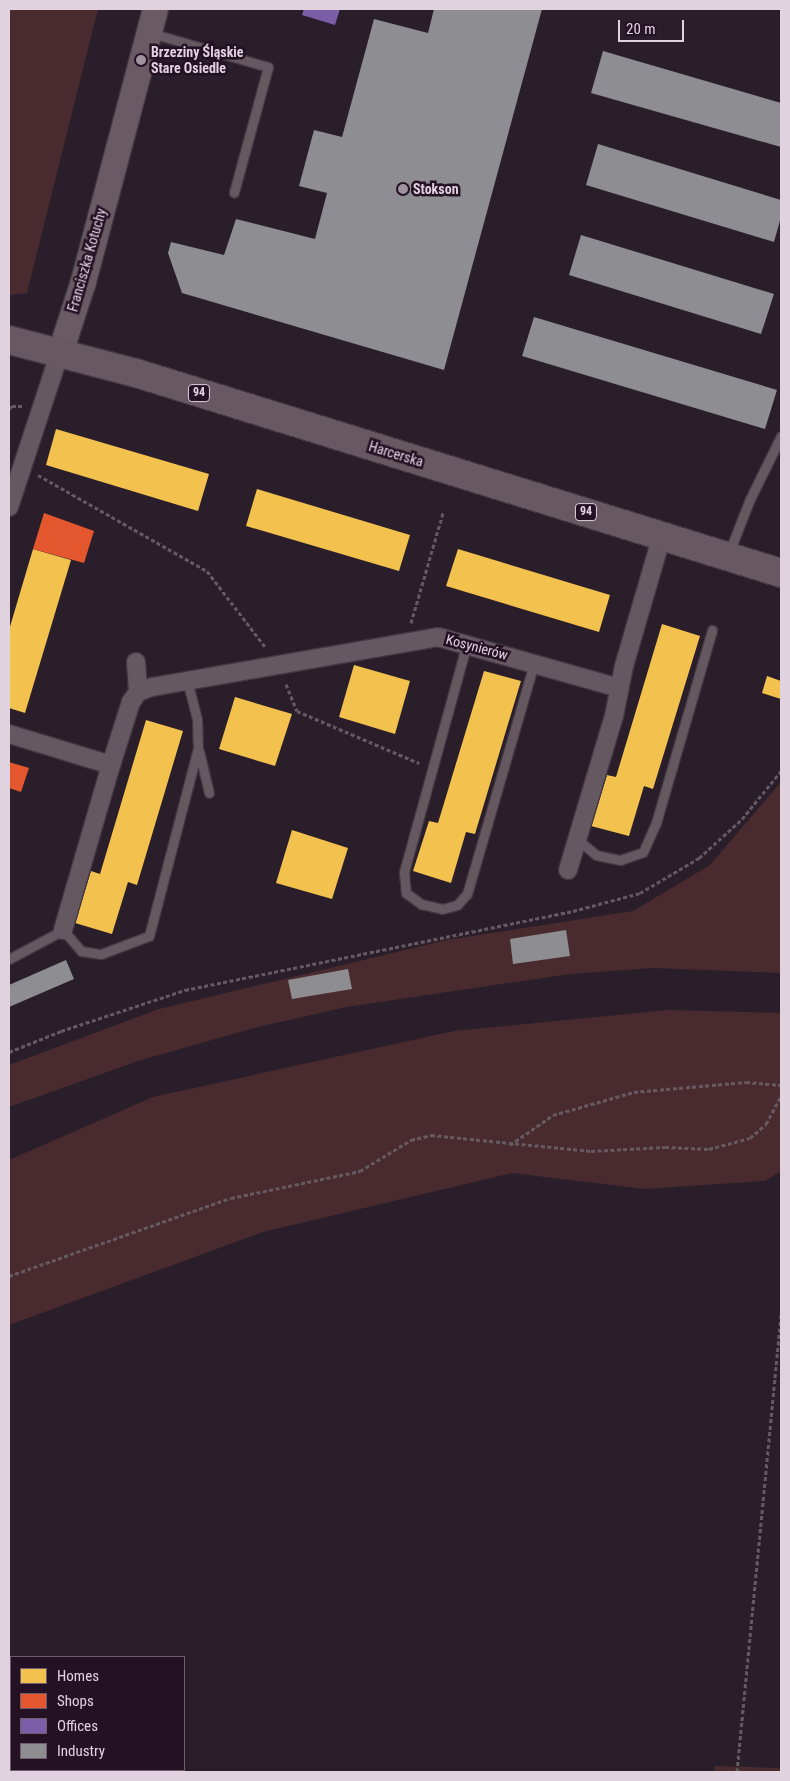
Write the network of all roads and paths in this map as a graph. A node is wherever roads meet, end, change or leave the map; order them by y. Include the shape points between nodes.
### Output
1 (155, 9) edge
2 (149, 33) junction
3 (234, 192) dead end
4 (9, 340) edge
5 (59, 355) junction
6 (24, 406) dead end
7 (9, 409) edge
8 (781, 436) edge
9 (21, 467) junction
10 (9, 507) edge
11 (443, 513) dead end
12 (662, 535) junction
13 (728, 555) junction
14 (781, 573) edge
15 (712, 630) dead end
16 (405, 642) junction
17 (467, 643) junction
18 (136, 662) dead end
19 (534, 663) junction
20 (279, 665) junction
21 (187, 680) junction
22 (619, 688) junction
23 (138, 692) junction
24 (9, 734) edge
25 (198, 748) junction
26 (111, 765) junction
27 (432, 768) junction
28 (781, 771) edge
29 (208, 793) dead end
30 (577, 839) junction
31 (568, 870) dead end
32 (63, 930) junction
33 (9, 959) edge
34 (9, 1052) edge
35 (781, 1085) edge
36 (781, 1096) edge
37 (510, 1145) junction
38 (9, 1276) edge
39 (781, 1314) edge
40 (737, 1772) edge

1 - 2 street, Franciszka Kotuchy
2 - 3 lane via 268,67
2 - 5 street, Franciszka Kotuchy via 83,281
4 - 5 main road, Harcerska / 94
5 - 9 street, Franciszka Kotuchy
5 - 12 main road, Harcerska / 94 via 129,371
6 - 7 path
8 - 13 lane via 750,499
9 - 10 street, Franciszka Kotuchy
9 - 20 path via 207,571
11 - 16 path
12 - 13 main road, Harcerska / 94
12 - 22 street
13 - 14 main road, Harcerska / 94
15 - 30 lane via 656,823 643,852 620,860 596,855
16 - 17 street, Kosynierów via 438,637
16 - 20 street, Kosynierów
17 - 19 street, Kosynierów
17 - 27 lane
18 - 23 street
19 - 22 street, Kosynierów
19 - 27 lane via 473,881 457,905 442,909 421,904 406,893 404,872
20 - 21 street, Kosynierów
20 - 27 path via 297,711
21 - 23 street
21 - 25 lane via 197,719
22 - 30 street via 614,716
23 - 26 street via 131,702
24 - 26 street
25 - 29 lane
25 - 32 lane via 149,936 101,954 81,952
26 - 32 street
28 - 34 path via 742,819 699,858 640,893 555,915 185,990 61,1031
30 - 31 street
32 - 33 lane
35 - 37 path via 746,1082 634,1092 553,1116
36 - 37 path via 766,1124 750,1138 709,1149 665,1147 591,1151
37 - 38 path via 452,1135 431,1135 411,1140 360,1172 231,1198
39 - 40 path

